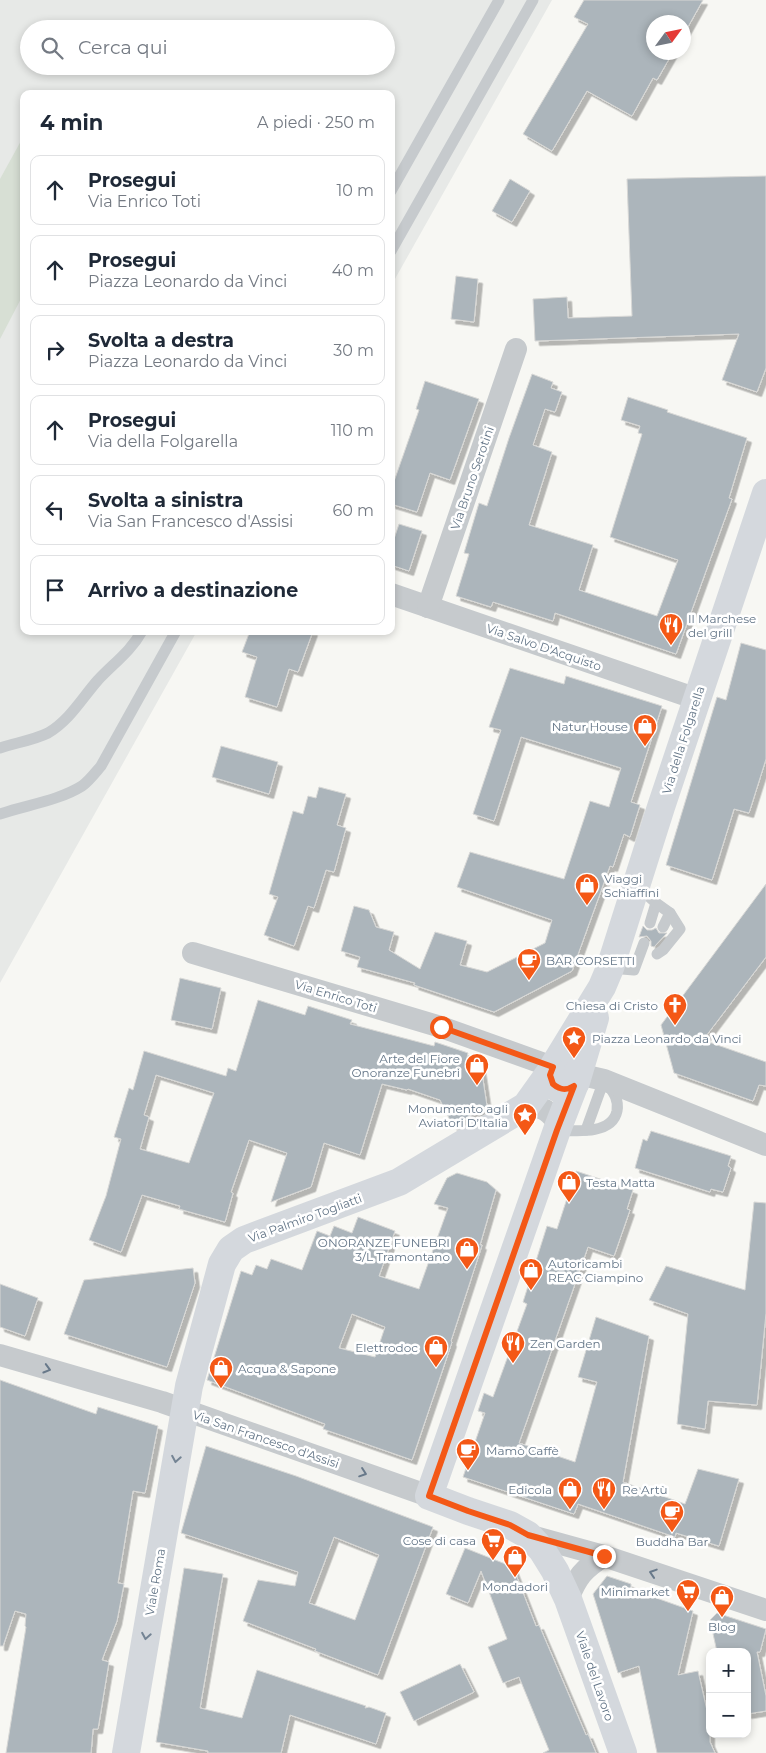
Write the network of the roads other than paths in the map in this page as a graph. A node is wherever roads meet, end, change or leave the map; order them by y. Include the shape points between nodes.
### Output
1 (499, 0) edge
2 (533, 0) edge
3 (395, 184) edge
4 (395, 244) edge
5 (516, 349) dead end
6 (766, 493) edge
7 (395, 595) edge
8 (428, 607) junction
9 (139, 635) edge
10 (174, 635) edge
11 (697, 700) junction
12 (0, 748) edge
13 (0, 814) edge
14 (636, 885) junction
15 (656, 903) junction
16 (670, 913) junction
17 (650, 922) dead end
18 (663, 927) dead end
19 (644, 943) dead end
20 (658, 948) dead end
21 (193, 953) dead end
22 (622, 973) junction
23 (572, 1075) junction
24 (526, 1106) junction
25 (558, 1127) junction
26 (586, 1130) junction
27 (766, 1145) edge
28 (0, 1355) edge
29 (184, 1411) junction
30 (429, 1496) junction
31 (528, 1535) junction
32 (604, 1556) junction
33 (568, 1599) junction
34 (766, 1610) edge
35 (126, 1753) edge
36 (623, 1753) edge

1 - 3 lane
2 - 4 lane
5 - 8 street, Via Bruno Serotini
6 - 11 street, Via della Folgarella
7 - 8 street, Via Salvo D'Acquisto
8 - 11 street, Via Salvo D'Acquisto
9 - 12 lane via 129,651 98,680 61,724 43,735
10 - 13 lane via 101,766 89,780 63,795
11 - 14 street, Via della Folgarella
14 - 15 lane
14 - 22 street, Via della Folgarella
15 - 16 lane
15 - 17 lane
16 - 18 lane
16 - 20 lane via 680,929 657,954
19 - 22 lane
21 - 23 street, Via Enrico Toti via 478,1040
22 - 23 street
23 - 24 street
23 - 25 street
23 - 26 lane
23 - 26 lane via 617,1100 616,1114 608,1124
23 - 27 street via 648,1098
24 - 25 street via 544,1108
24 - 29 street, Via Palmiro Togliatti via 399,1182 244,1240 231,1250 222,1264
25 - 26 lane
25 - 30 street
28 -> 29 street, Via San Francesco d'Assisi
29 -> 30 street, Via San Francesco d'Assisi
29 -> 35 street, Viale Roma
30 - 31 street, Via San Francesco d'Assisi via 510,1525
31 - 32 street, Via San Francesco d'Assisi
31 - 33 street, Via San Francesco d'Assisi via 542,1550
32 - 33 street via 589,1566 576,1581
34 -> 32 street, Via San Francesco d'Assisi
33 - 36 street, Viale del Lavoro

